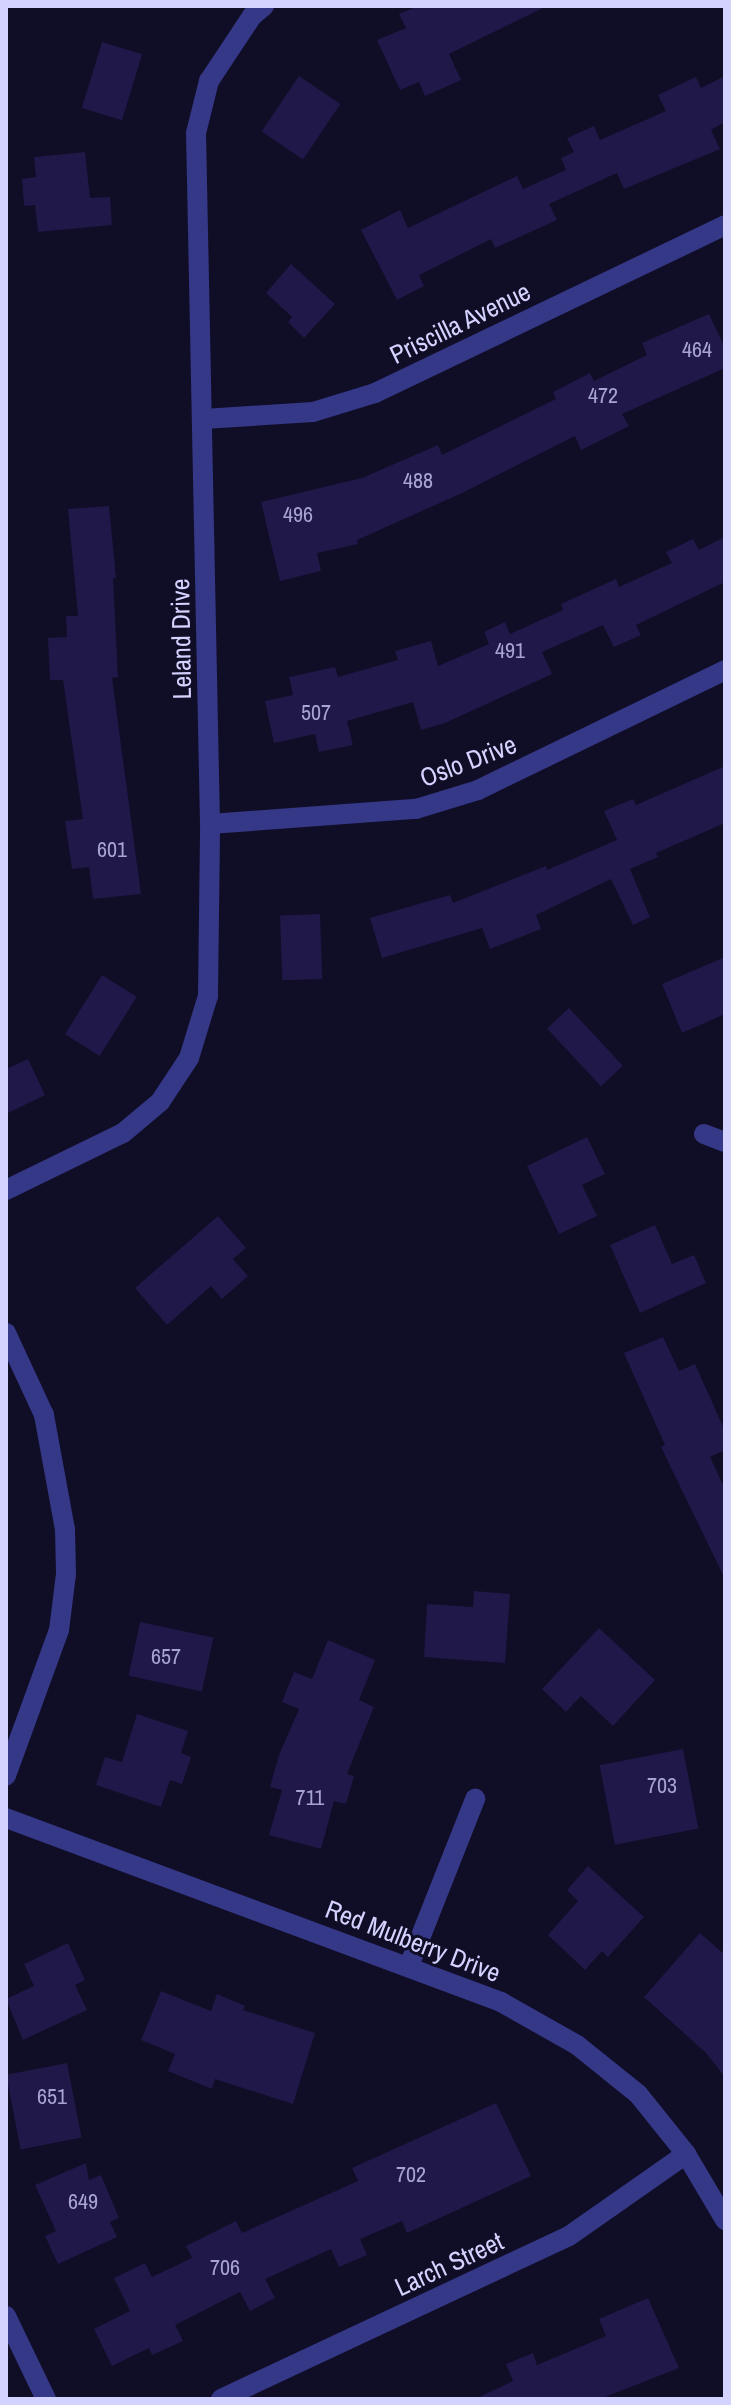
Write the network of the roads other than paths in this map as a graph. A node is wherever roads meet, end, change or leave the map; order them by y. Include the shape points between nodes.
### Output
1 (264, 6) edge
2 (725, 225) edge
3 (204, 419) junction
4 (725, 670) edge
5 (210, 824) junction
6 (704, 1134) dead end
7 (725, 1142) edge
8 (6, 1190) edge
9 (6, 1333) edge
10 (6, 1776) edge
11 (475, 1799) dead end
12 (6, 1818) edge
13 (409, 1966) junction
14 (686, 2154) junction
15 (725, 2220) edge
16 (6, 2316) edge
17 (46, 2399) edge
18 (221, 2399) edge

1 - 3 street, Leland Drive via 209,81 196,133
2 - 3 street, Priscilla Avenue via 375,393 313,412
3 - 5 street, Leland Drive
4 - 5 street, Oslo Drive via 478,790 416,809
5 - 8 street, Leland Drive via 208,996 189,1058 160,1102 123,1133
6 - 7 street
9 - 10 street via 44,1415 65,1529 66,1574 59,1630
11 - 13 street
12 - 13 street, Red Mulberry Drive
13 - 14 street, Red Mulberry Drive via 501,2002 577,2045 638,2094
14 - 15 street, Red Mulberry Drive
14 - 18 street, Larch Street via 569,2236
16 - 17 street

